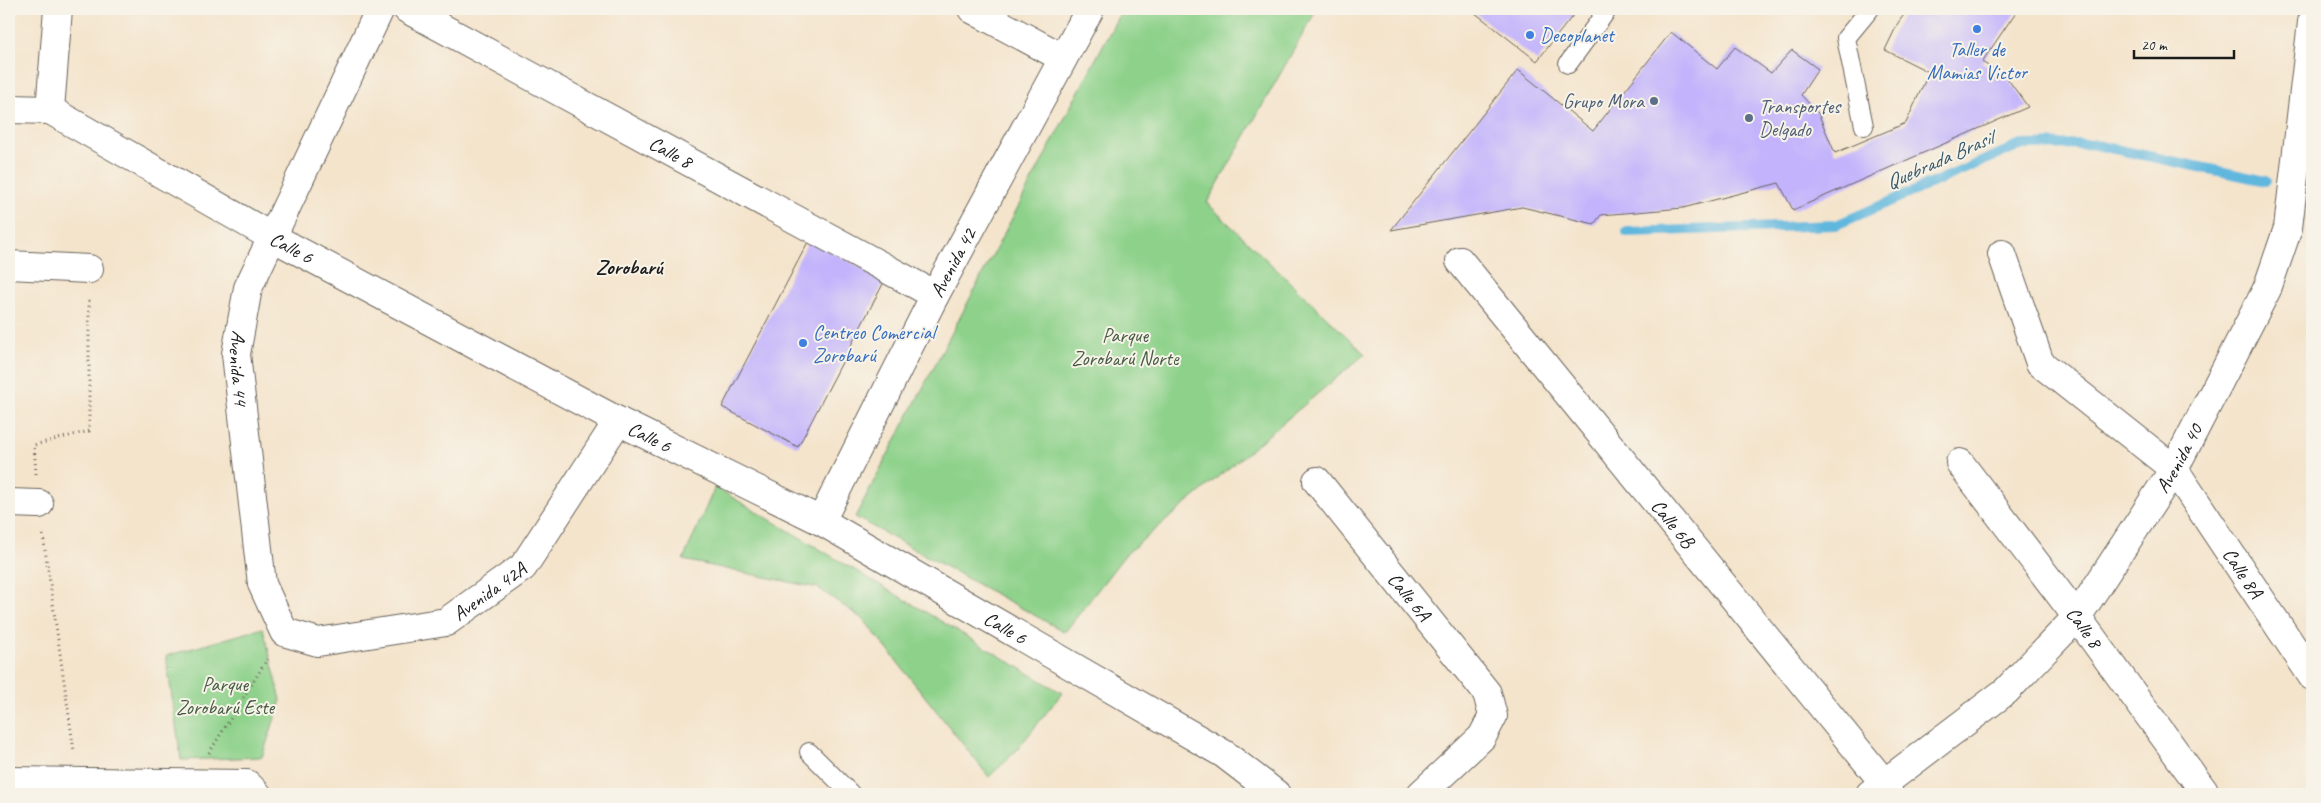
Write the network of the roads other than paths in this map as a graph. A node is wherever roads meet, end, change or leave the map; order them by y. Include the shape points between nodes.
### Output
1 (58, 9) edge
2 (380, 9) edge
3 (407, 9) edge
4 (972, 9) edge
5 (1090, 9) edge
6 (1608, 9) edge
7 (1870, 9) edge
8 (2312, 22) edge
9 (1063, 58) junction
10 (1568, 64) dead end
11 (9, 109) edge
12 (50, 110) junction
13 (1864, 126) dead end
14 (272, 237) junction
15 (2002, 254) dead end
16 (1460, 261) dead end
17 (9, 265) edge
18 (88, 269) dead end
19 (935, 295) junction
20 (618, 421) junction
21 (1960, 463) dead end
22 (2174, 469) junction
23 (1317, 481) dead end
24 (9, 503) edge
25 (39, 504) dead end
26 (821, 521) junction
27 (2077, 617) junction
28 (284, 632) joint
29 (2312, 676) edge
30 (809, 752) dead end
31 (9, 781) edge
32 (1881, 791) edge
33 (257, 794) edge
34 (851, 794) edge
35 (1276, 794) edge
36 (1421, 794) edge
37 (2206, 794) edge

1 - 12 street
2 - 14 street, Avenida 44
3 - 19 street, Calle 8
4 - 9 street
5 - 9 street, Avenida 42
6 - 10 lane
7 - 13 lane via 1846,38
8 - 22 street, Avenida 40 via 2288,228 2267,289
9 - 19 street, Avenida 42
11 - 12 street, Calle 6
12 - 14 street, Calle 6
14 - 20 street, Calle 6
14 - 28 street, Avenida 44 via 248,288 236,354 262,584
15 - 22 street, Calle 8A via 2040,363
16 - 32 street, Calle 6B
17 - 18 street
19 - 26 street, Avenida 42
20 - 26 street, Calle 6
20 - 28 street, Avenida 42A via 523,567 446,622 318,642
21 - 27 street, Calle 8
22 - 27 street, Avenida 40
22 - 29 street, Calle 8A
23 - 36 street, Calle 6A via 1487,693 1493,716 1482,737
24 - 25 street
26 - 35 street, Calle 6 via 1224,754
27 - 32 street, Avenida 40 via 2006,691
27 - 37 street, Calle 8
30 - 34 lane
31 - 33 street via 247,784

